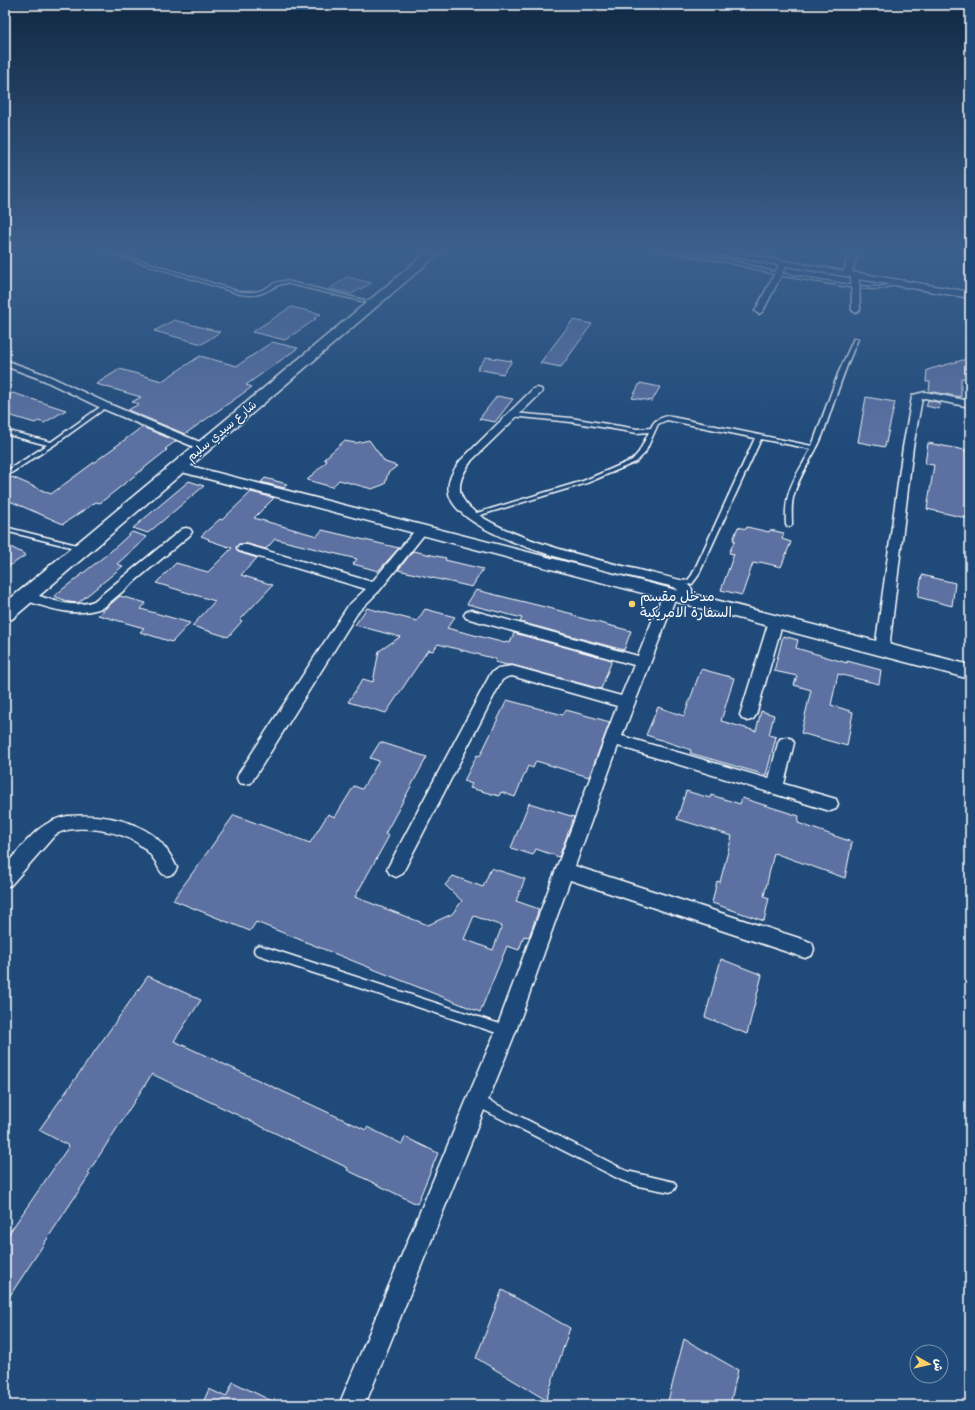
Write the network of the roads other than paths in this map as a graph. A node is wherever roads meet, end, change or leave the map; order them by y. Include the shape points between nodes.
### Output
1 (361, 314) edge
2 (856, 339) dead end
3 (5, 363) edge
4 (537, 391) dead end
5 (970, 404) edge
6 (105, 406) junction
7 (513, 415) junction
8 (652, 430) junction
9 (5, 432) edge
10 (759, 436) junction
11 (52, 444) junction
12 (203, 447) junction
13 (814, 448) junction
14 (179, 467) junction
15 (5, 475) edge
16 (472, 516) junction
17 (789, 525) dead end
18 (5, 530) edge
19 (186, 532) dead end
20 (421, 532) junction
21 (83, 548) junction
22 (243, 548) dead end
23 (375, 587) junction
24 (678, 592) junction
25 (26, 596) junction
26 (5, 614) edge
27 (471, 615) dead end
28 (776, 621) junction
29 (882, 649) junction
30 (642, 662) junction
31 (970, 672) edge
32 (626, 703) junction
33 (748, 715) dead end
34 (613, 739) junction
35 (786, 743) dead end
36 (245, 778) dead end
37 (775, 787) junction
38 (830, 804) dead end
39 (168, 868) dead end
40 (396, 869) dead end
41 (565, 871) junction
42 (5, 879) edge
43 (805, 949) dead end
44 (259, 950) dead end
45 (506, 1031) junction
46 (477, 1100) junction
47 (670, 1186) dead end
48 (352, 1405) edge

1 - 12 main road, شارع سيدي سليم
2 - 13 lane via 834,389
3 - 6 street via 46,378
4 - 7 street
5 - 29 street via 925,395 917,396
6 - 11 lane
6 - 12 street
7 - 8 lane via 576,421 637,431
7 - 16 street via 468,458 455,478 453,483 458,501
8 - 10 lane via 660,420 672,418
8 - 16 lane via 639,457 616,470
9 - 11 lane
10 - 13 lane
10 - 24 lane via 696,576
11 - 15 lane
12 - 14 main road, شارع سيدي سليم
13 - 17 lane via 791,489 788,502
14 - 20 street
14 - 21 main road, شارع سيدي سليم
16 - 24 street via 487,525 555,552
18 - 21 lane
19 - 25 street via 99,604 88,610 70,608
20 - 23 street
20 - 24 street
21 - 25 main road, شارع سيدي سليم
22 - 23 street
23 - 36 street via 353,609
24 - 28 street
24 - 30 street
25 - 26 main road, شارع سيدي سليم
27 - 30 street
28 - 29 street
28 - 33 street
29 - 31 street
30 - 32 street
32 - 34 street
32 - 40 street via 512,671 503,672 496,678
34 - 37 street
34 - 41 street
35 - 37 street
37 - 38 street
39 - 42 street via 162,856 146,839 134,831 118,826 84,822 66,823 56,826 42,838
41 - 43 street
41 - 45 street
44 - 45 lane
45 - 46 street
46 - 47 lane via 625,1176
46 - 48 street

